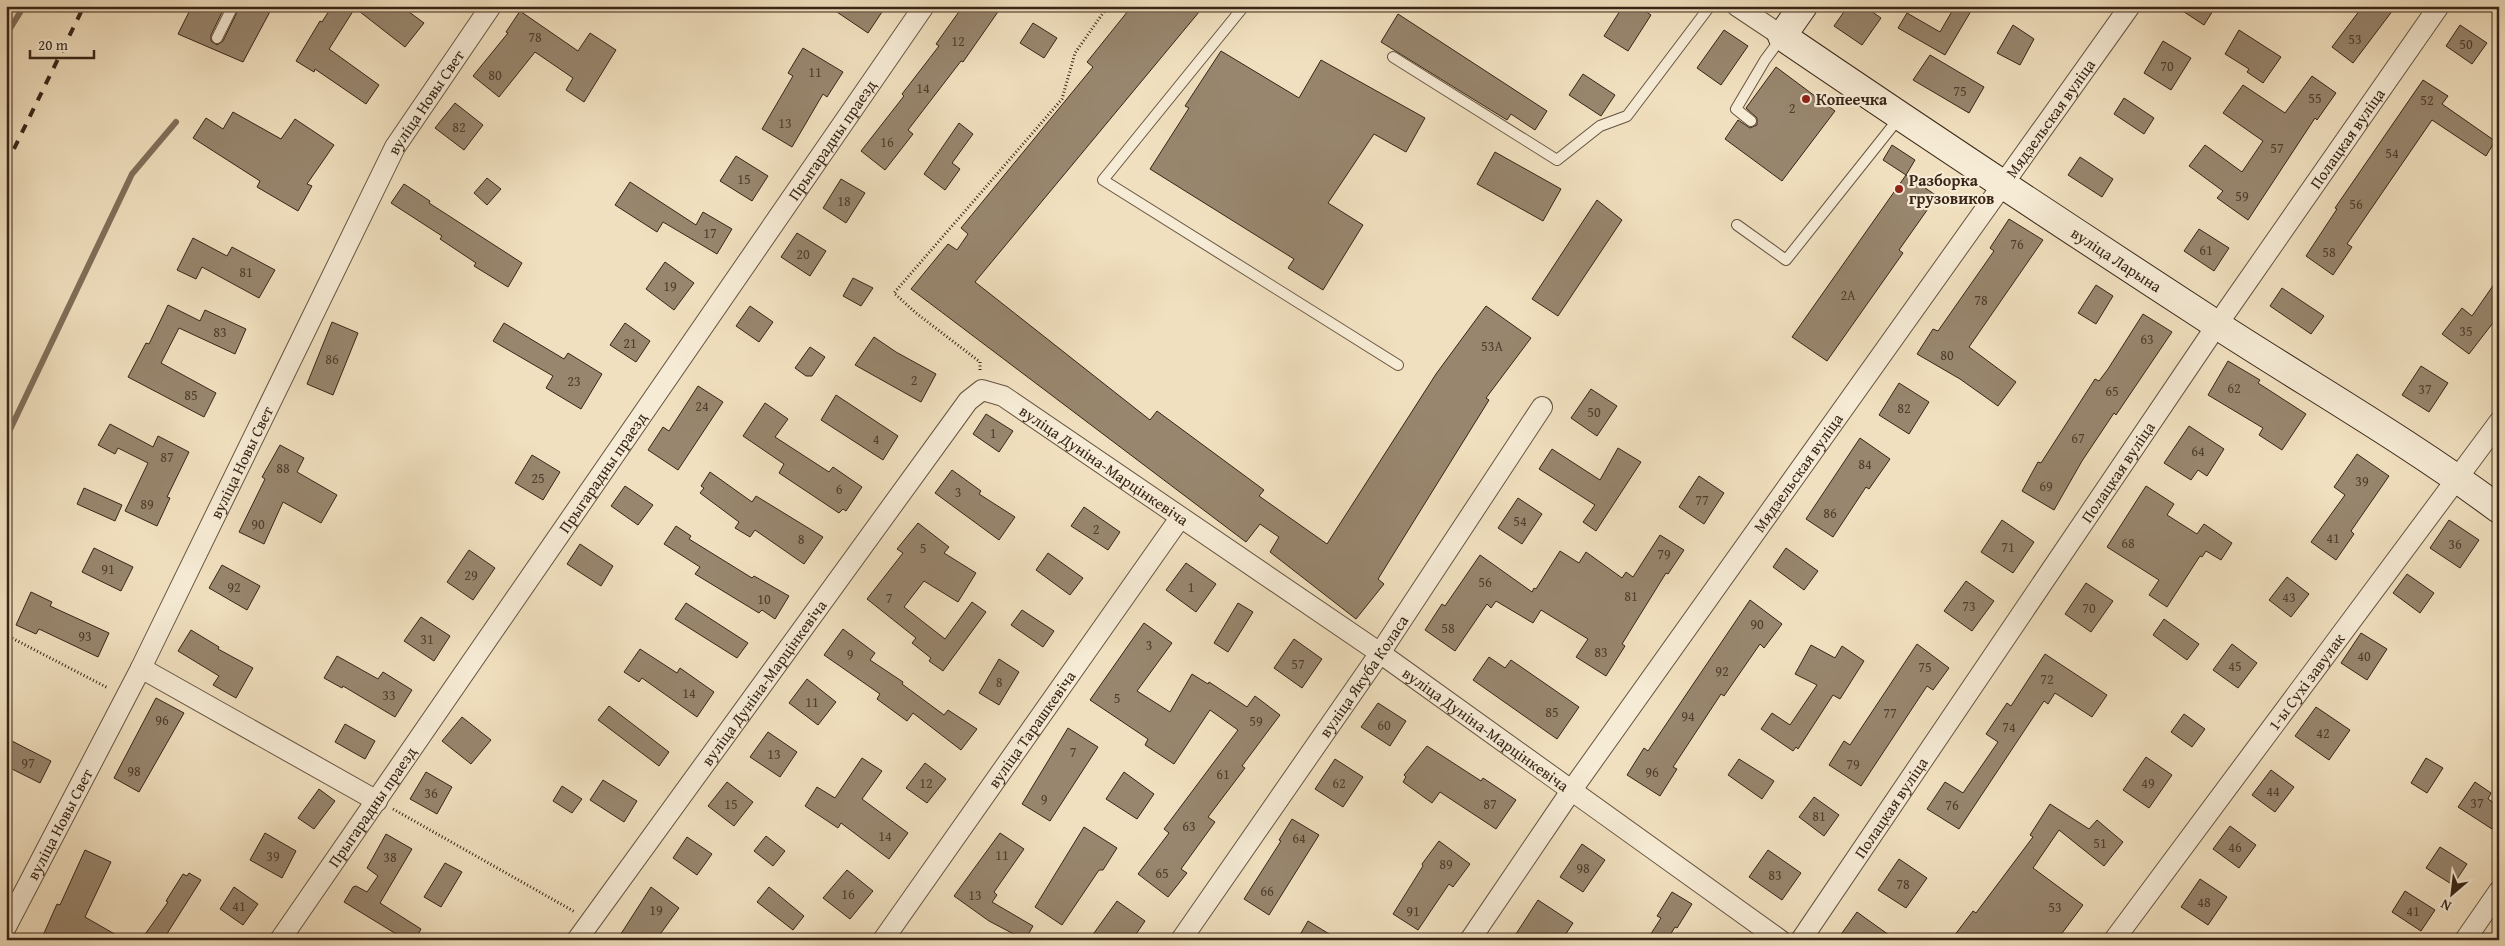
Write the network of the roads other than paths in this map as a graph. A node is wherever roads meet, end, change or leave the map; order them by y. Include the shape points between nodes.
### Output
1 (233, 6) edge
2 (491, 6) edge
3 (924, 6) edge
4 (1244, 6) edge
5 (1710, 6) edge
6 (1737, 6) edge
7 (1803, 6) edge
8 (2130, 6) edge
9 (2439, 6) edge
10 (1782, 36) junction
11 (217, 38) dead end
12 (1392, 57) dead end
13 (1900, 117) junction
14 (1751, 121) dead end
15 (2004, 184) junction
16 (1737, 225) dead end
17 (2217, 325) junction
18 (1398, 365) dead end
19 (1542, 408) dead end
20 (2499, 422) edge
21 (2457, 478) junction
22 (2499, 509) edge
23 (1180, 518) junction
24 (1380, 653) junction
25 (142, 668) junction
26 (1571, 791) junction
27 (377, 800) junction
28 (2499, 891) edge
29 (6, 927) edge
30 (280, 940) edge
31 (577, 940) edge
32 (883, 940) edge
33 (1181, 940) edge
34 (1470, 940) edge
35 (1780, 940) edge
36 (1801, 940) edge
37 (2114, 940) edge
38 (2465, 940) edge

1 - 11 lane
2 - 25 street, вуліца Новы Свет via 395,147
3 - 27 street, Прыгарадны праезд
4 - 18 lane via 1103,180
5 - 12 lane via 1627,116 1600,126 1557,160
6 - 10 street, вуліца Ларына
7 - 10 street
8 - 15 street, Мядзельская вуліца
9 - 17 street, Полацкая вуліца
10 - 13 street, вуліца Ларына
10 - 14 lane via 1736,110
13 - 15 street, вуліца Ларына
13 - 16 lane via 1786,260
15 - 17 street, вуліца Ларына
15 - 26 street, Мядзельская вуліца
17 - 21 street, вуліца Ларына
17 - 36 street, Полацкая вуліца
19 - 24 street, вуліца Якуба Коласа
20 - 21 street, 1-ы Сухі завулак
21 - 22 street, вуліца Ларына
21 - 37 street, 1-ы Сухі завулак
23 - 24 street, вуліца Дуніна-Марцінкевіча
23 - 31 street, вуліца Дуніна-Марцінкевіча via 1003,396 982,390 968,401
23 - 32 street, вуліца Тарашкевіча
24 - 26 street, вуліца Дуніна-Марцінкевіча
24 - 33 street, вуліца Якуба Коласа
25 - 27 street
25 - 29 street, вуліца Новы Свет
26 - 34 street, Мядзельская вуліца
26 - 35 street, вуліца Дуніна-Марцінкевіча
27 - 30 street, Прыгарадны праезд
28 - 38 street

